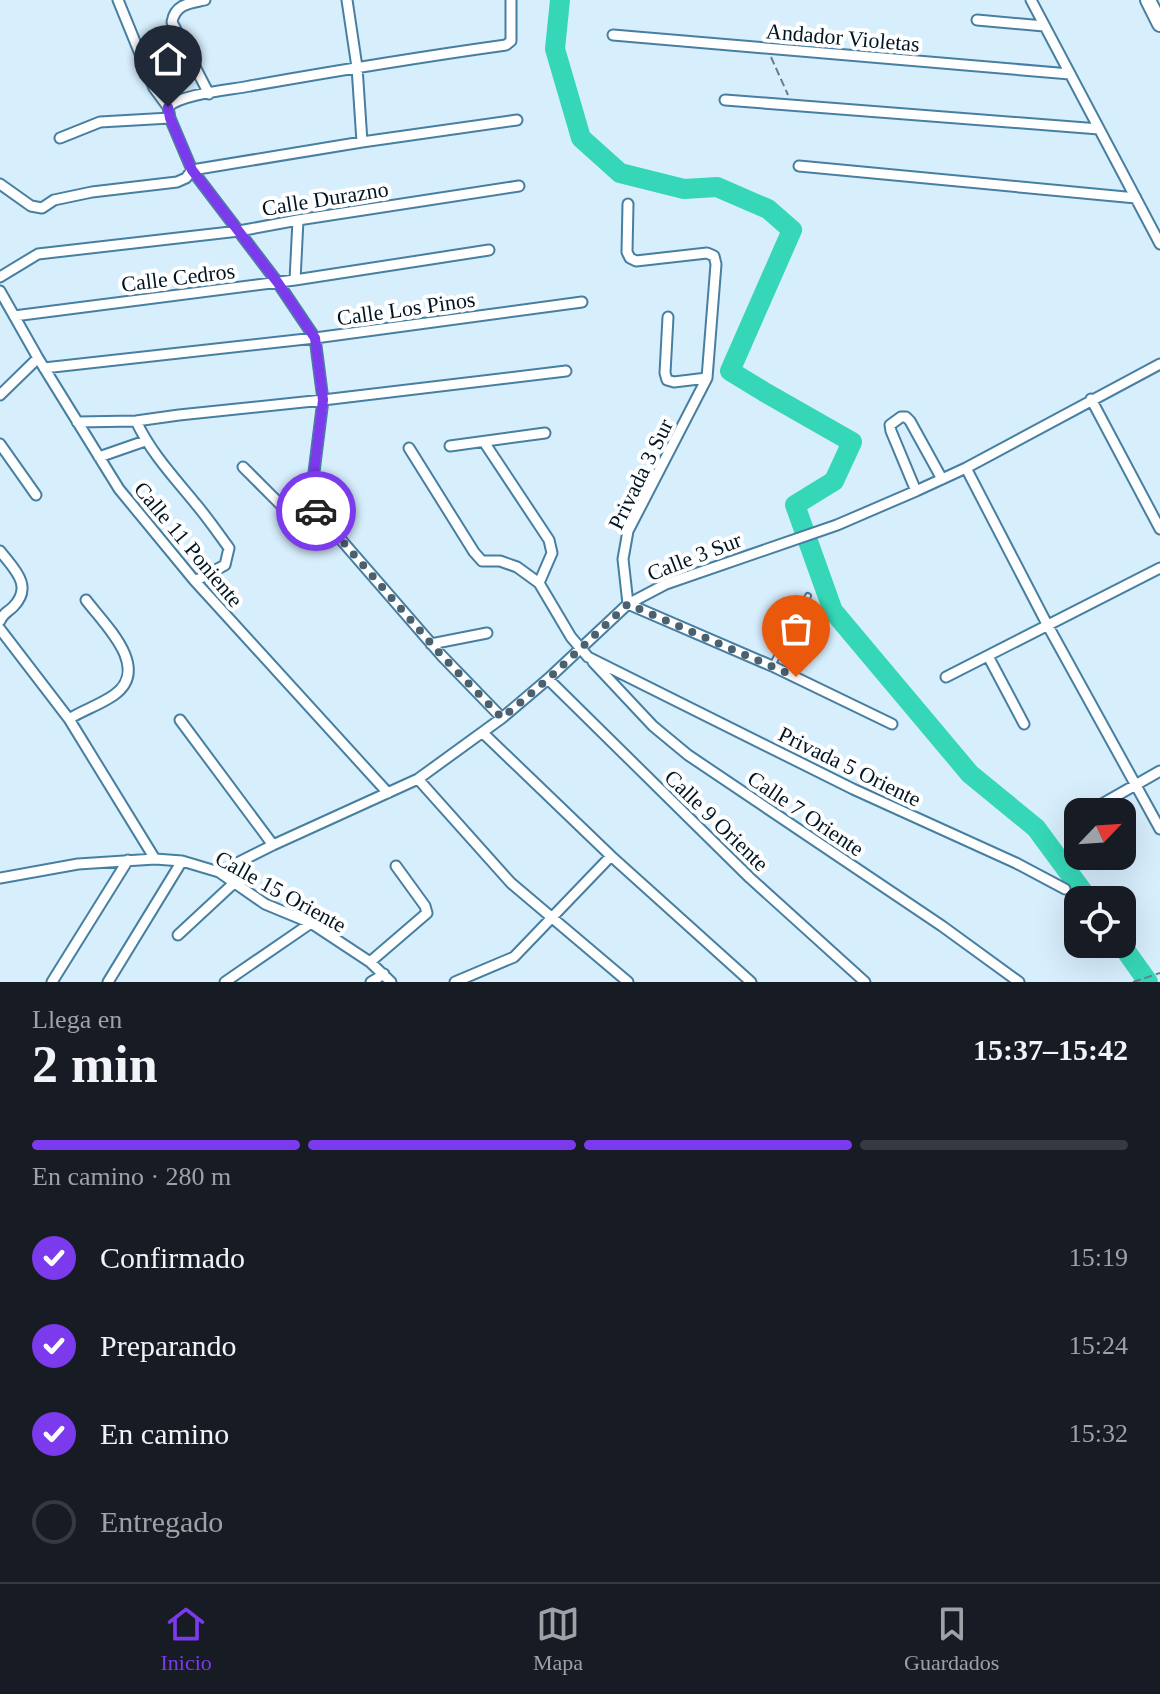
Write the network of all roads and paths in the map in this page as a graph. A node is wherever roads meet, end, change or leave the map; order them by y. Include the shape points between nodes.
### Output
1 (205, 0) edge
2 (347, 0) edge
3 (511, 0) edge
4 (1031, 0) edge
5 (1148, 0) edge
6 (117, 3) edge
7 (977, 20) dead end
8 (1160, 24) edge
9 (1044, 26) junction
10 (613, 35) dead end
11 (767, 49) junction
12 (357, 67) junction
13 (1070, 74) junction
14 (209, 94) junction
15 (725, 100) dead end
16 (792, 105) junction
17 (169, 112) junction
18 (517, 120) dead end
19 (1099, 129) junction
20 (60, 138) dead end
21 (362, 142) junction
22 (799, 166) dead end
23 (192, 170) junction
24 (0, 184) edge
25 (519, 186) dead end
26 (1136, 198) junction
27 (628, 204) dead end
28 (298, 220) junction
29 (239, 231) junction
30 (1160, 244) edge
31 (489, 250) dead end
32 (0, 277) edge
33 (295, 280) junction
34 (278, 283) junction
35 (0, 291) edge
36 (582, 302) dead end
37 (14, 316) junction
38 (668, 317) dead end
39 (315, 338) junction
40 (38, 358) junction
41 (1160, 364) edge
42 (44, 368) junction
43 (566, 371) dead end
44 (707, 378) junction
45 (0, 395) edge
46 (1091, 399) junction
47 (323, 400) junction
48 (136, 421) junction
49 (77, 422) junction
50 (545, 433) dead end
51 (145, 441) junction
52 (484, 442) junction
53 (0, 444) edge
54 (450, 446) dead end
55 (409, 448) dead end
56 (99, 457) junction
57 (243, 467) dead end
58 (966, 468) junction
59 (942, 479) junction
60 (916, 491) junction
61 (36, 495) dead end
62 (310, 504) junction
63 (1160, 529) edge
64 (0, 551) edge
65 (1160, 568) edge
66 (195, 581) junction
67 (539, 583) junction
68 (808, 596) dead end
69 (86, 600) dead end
70 (628, 604) junction
71 (0, 621) edge
72 (1048, 626) junction
73 (0, 629) edge
74 (487, 633) dead end
75 (431, 644) junction
76 (580, 648) junction
77 (988, 656) junction
78 (588, 657) junction
79 (772, 666) junction
80 (946, 677) dead end
81 (548, 679) junction
82 (502, 718) junction
83 (69, 719) junction
84 (180, 720) dead end
85 (892, 724) dead end
86 (1024, 724) dead end
87 (483, 733) junction
88 (1160, 771) edge
89 (418, 779) junction
90 (1136, 783) junction
91 (388, 793) junction
92 (1111, 798) edge
93 (1160, 829) edge
94 (273, 845) junction
95 (611, 856) junction
96 (155, 859) junction
97 (128, 860) junction
98 (182, 861) junction
99 (396, 866) dead end
100 (219, 872) junction
101 (0, 878) edge
102 (234, 883) junction
103 (1064, 888) edge
104 (552, 917) junction
105 (311, 923) junction
106 (178, 935) dead end
107 (370, 962) junction
108 (1160, 973) edge
109 (384, 974) junction
110 (52, 982) edge
111 (108, 982) edge
112 (225, 982) edge
113 (371, 982) edge
114 (391, 982) edge
115 (455, 982) edge
116 (628, 982) edge
117 (751, 982) edge
118 (865, 982) edge
119 (1019, 982) edge
120 (1133, 982) edge

1 - 14 street via 179,7 172,22
2 - 12 street
3 - 12 street via 511,41 506,45
4 - 9 street
5 - 8 main road
6 - 17 street
7 - 9 street
9 - 13 street
10 - 11 street, Andador Violetas
11 - 13 street, Andador Violetas
11 - 16 path
12 - 14 street
12 - 21 street
13 - 19 street
14 - 17 street via 175,100
15 - 16 street
16 - 19 street
17 - 20 street via 100,122
17 - 23 street
18 - 21 street
19 - 26 street
21 - 23 street
22 - 26 street
23 - 24 street via 177,182 92,192 42,208
23 - 29 street
25 - 28 street, Calle Durazno
26 - 30 street
27 - 44 street, Privada 3 Sur via 630,258 714,256
28 - 29 street, Calle Durazno
28 - 33 street
29 - 32 street, Calle Durazno via 38,254
29 - 34 street
31 - 33 street, Calle Cedros
33 - 34 street, Calle Cedros
34 - 37 street, Calle Cedros
34 - 39 street
35 - 37 street, Calle 11 Poniente
36 - 39 street, Calle Los Pinos
37 - 40 street, Calle 11 Poniente
38 - 44 street via 667,380
39 - 42 street, Calle Los Pinos
39 - 47 street
40 - 42 street, Calle 11 Poniente
40 - 45 street
41 - 46 street, Calle 3 Sur
42 - 49 street, Calle 11 Poniente
43 - 47 street
44 - 70 street, Privada 3 Sur via 628,531 623,559
46 - 58 street, Calle 3 Sur
46 - 63 street
47 - 48 street
47 - 62 street
48 - 49 street
48 - 51 street
49 - 56 street, Calle 11 Poniente
50 - 52 street
51 - 56 street
51 - 66 street via 229,548 225,565
52 - 54 street
52 - 67 street via 549,540 552,553
53 - 61 street
55 - 67 street via 482,561 517,567
56 - 66 street, Calle 11 Poniente
57 - 62 street via 281,505
58 - 59 street, Calle 3 Sur
58 - 72 street
59 - 60 street, Calle 3 Sur
59 - 60 street via 910,421 901,417 890,425 891,431
60 - 70 street, Calle 3 Sur via 837,525 666,584
62 - 75 street
64 - 71 street via 23,584 21,596
65 - 72 street
66 - 91 street, Calle 11 Poniente
67 - 76 street, Privada 5 Oriente
68 - 79 lane
69 - 83 street via 129,664 126,682 116,694
70 - 76 street, Calle 3 Sur
70 - 79 street
72 - 77 street
72 - 90 street
73 - 83 street
74 - 75 street
75 - 82 street
76 - 78 street, Privada 5 Oriente
76 - 81 street, Calle 3 Sur
77 - 80 street
77 - 86 street
78 - 103 street, Privada 5 Oriente
78 - 119 street, Calle 7 Oriente via 688,755
79 - 85 street
81 - 82 street, Calle 3 Sur
81 - 118 street, Calle 9 Oriente via 750,878
82 - 87 street, Calle 3 Sur
83 - 96 street
84 - 94 street
87 - 89 street, Calle 3 Sur
87 - 95 street
88 - 90 street
89 - 91 street, Calle 3 Sur
89 - 104 street via 511,883
90 - 92 street
90 - 93 street
91 - 94 street, Calle 3 Sur
94 - 100 street, Calle 3 Sur
95 - 104 street
95 - 117 street
96 - 97 street, Calle 15 Oriente
96 - 98 street, Calle 15 Oriente
97 - 101 street, Calle 15 Oriente
97 - 110 street
98 - 100 street, Calle 15 Oriente
98 - 111 street
99 - 107 street via 427,913
100 - 102 street, Calle 15 Oriente
102 - 105 street, Calle 15 Oriente via 265,904
102 - 106 street
104 - 115 street via 514,957
104 - 116 street
105 - 107 street, Calle 15 Oriente
105 - 112 street
107 - 109 street, Calle 15 Oriente
108 - 120 path
109 - 113 street
109 - 114 street, Calle 15 Oriente

